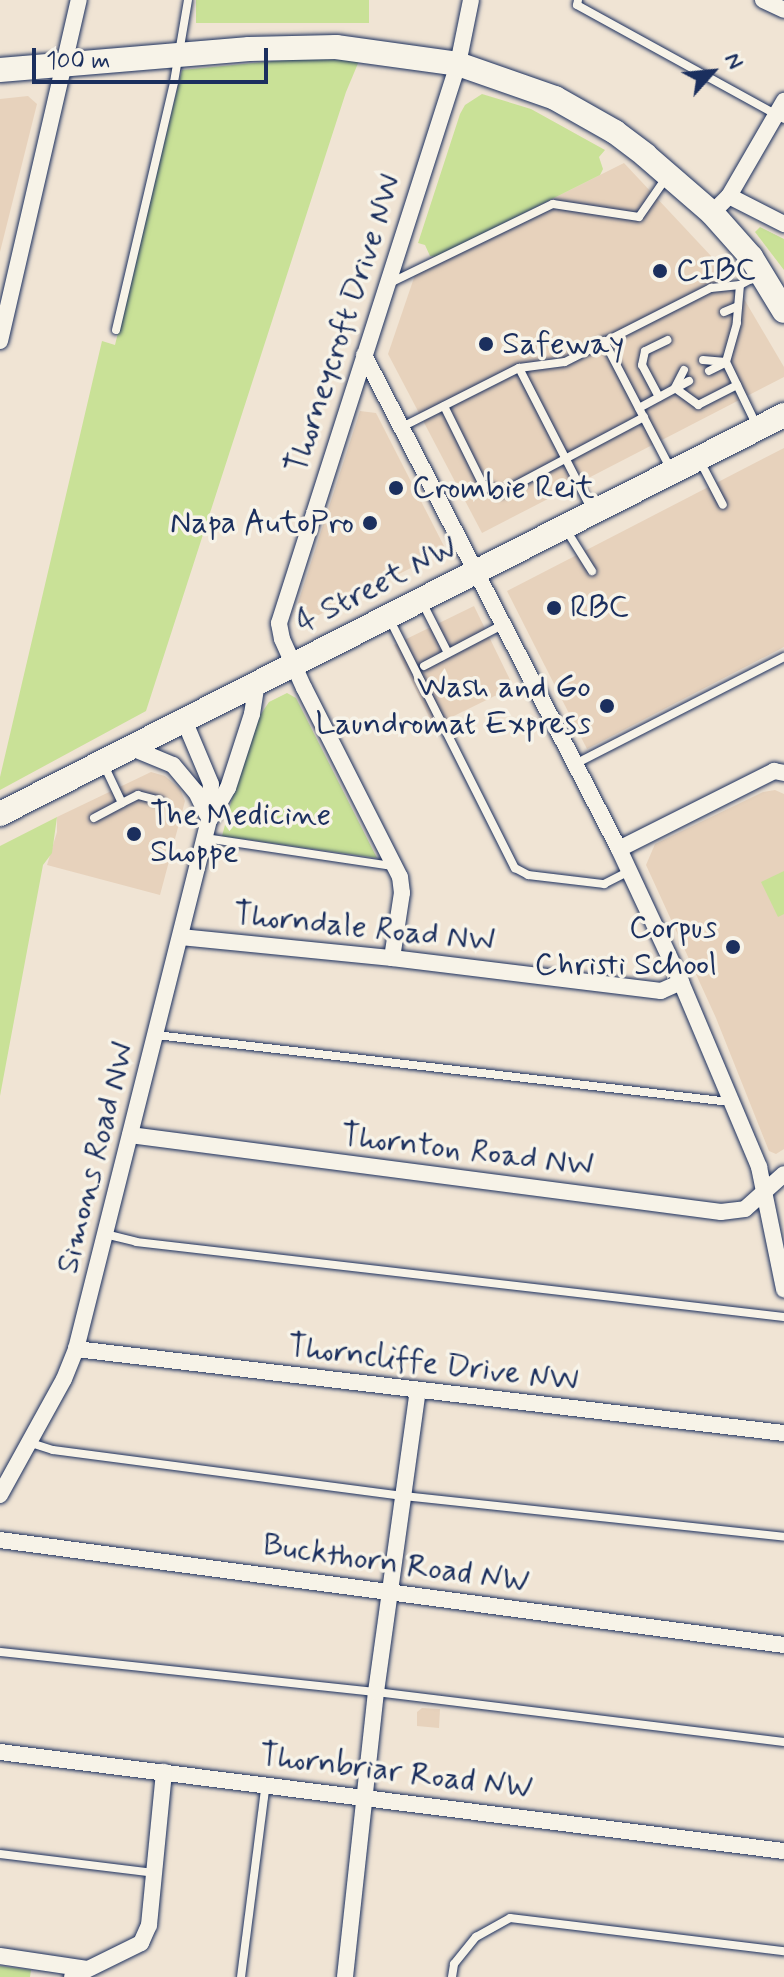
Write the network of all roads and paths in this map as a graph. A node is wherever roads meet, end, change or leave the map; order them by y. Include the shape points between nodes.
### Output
1 (79, 0) edge
2 (188, 0) edge
3 (471, 0) edge
4 (578, 0) edge
5 (763, 0) edge
6 (784, 10) edge
7 (179, 54) junction
8 (65, 63) junction
9 (458, 64) junction
10 (0, 70) edge
11 (781, 112) edge
12 (669, 174) junction
13 (721, 204) junction
14 (784, 224) edge
15 (761, 274) junction
16 (386, 285) junction
17 (740, 285) junction
18 (738, 306) junction
19 (784, 311) edge
20 (724, 312) dead end
21 (116, 330) dead end
22 (668, 340) dead end
23 (0, 341) edge
24 (604, 341) junction
25 (364, 355) junction
26 (703, 360) dead end
27 (726, 362) junction
28 (519, 368) junction
29 (684, 370) dead end
30 (709, 371) dead end
31 (689, 381) dead end
32 (737, 385) junction
33 (675, 388) junction
34 (659, 397) junction
35 (444, 406) junction
36 (639, 408) junction
37 (784, 415) edge
38 (644, 417) junction
39 (402, 427) junction
40 (758, 428) junction
41 (698, 458) junction
42 (567, 459) junction
43 (672, 472) junction
44 (723, 505) dead end
45 (593, 512) junction
46 (564, 527) junction
47 (592, 571) dead end
48 (476, 572) junction
49 (421, 599) junction
50 (388, 616) junction
51 (502, 625) junction
52 (448, 653) junction
53 (784, 657) edge
54 (293, 664) junction
55 (424, 666) dead end
56 (257, 682) junction
57 (184, 720) junction
58 (132, 748) junction
59 (102, 762) junction
60 (575, 764) junction
61 (784, 773) edge
62 (160, 801) dead end
63 (122, 803) junction
64 (0, 814) edge
65 (94, 818) dead end
66 (209, 820) junction
67 (205, 838) junction
68 (619, 849) junction
69 (394, 867) junction
70 (629, 871) junction
71 (181, 937) junction
72 (392, 958) junction
73 (681, 982) junction
74 (156, 1035) junction
75 (731, 1102) junction
76 (130, 1135) junction
77 (784, 1174) edge
78 (766, 1192) junction
79 (105, 1234) junction
80 (784, 1289) edge
81 (784, 1317) edge
82 (76, 1349) junction
83 (418, 1391) junction
84 (784, 1433) edge
85 (28, 1442) junction
86 (0, 1495) edge
87 (403, 1496) junction
88 (784, 1537) edge
89 (0, 1540) edge
90 (389, 1591) junction
91 (784, 1645) edge
92 (0, 1652) edge
93 (376, 1692) junction
94 (784, 1742) edge
95 (0, 1752) edge
96 (164, 1772) junction
97 (266, 1783) junction
98 (367, 1796) junction
99 (784, 1851) edge
100 (0, 1854) edge
101 (155, 1874) junction
102 (784, 1951) edge
103 (0, 1956) edge
104 (80, 1973) edge
105 (241, 1977) edge
106 (345, 1977) edge
107 (452, 1977) edge

1 - 8 street
2 - 7 lane
3 - 9 street, Thorneycroft Drive NW
4 - 11 lane via 577,5
5 - 6 street
7 - 8 main road
7 - 9 main road via 336,47
7 - 21 lane
8 - 10 main road
8 - 23 street
9 - 12 main road via 581,111
9 - 16 street, Thorneycroft Drive NW
11 - 13 street
12 - 13 main road
12 - 16 lane via 639,217 553,204
13 - 14 street
13 - 15 main road
15 - 17 lane
15 - 19 main road
16 - 25 street, Thorneycroft Drive NW
17 - 18 lane
17 - 24 lane via 711,288
18 - 20 lane
18 - 27 lane
22 - 34 lane via 645,351 642,365
24 - 28 lane via 565,362
24 - 36 lane
25 - 39 street
25 - 54 street, Thorneycroft Drive NW via 280,613 282,639
26 - 27 lane
27 - 30 lane
27 - 32 lane
28 - 35 lane
28 - 42 lane
29 - 33 lane
31 - 33 lane
32 - 33 lane via 698,405
32 - 40 lane
33 - 34 lane
34 - 36 lane
35 - 39 lane
35 - 42 lane via 482,483 501,493
36 - 38 lane
37 - 40 main road, 4 Street NW
38 - 42 lane
38 - 43 lane
39 - 48 street
40 - 41 main road, 4 Street NW
41 - 43 main road, 4 Street NW
41 - 44 lane
42 - 45 lane
43 - 45 main road, 4 Street NW
45 - 46 main road, 4 Street NW
46 - 47 lane
46 - 48 main road, 4 Street NW
48 - 49 main road, 4 Street NW
48 - 51 street
49 - 50 main road, 4 Street NW
49 - 52 lane
50 - 54 main road, 4 Street NW
50 - 70 lane via 515,868 528,875 604,884
51 - 52 lane
51 - 60 street
52 - 55 lane
53 - 60 lane
54 - 56 main road, 4 Street NW
54 - 69 street, Thorneycroft Drive NW
56 - 57 main road, 4 Street NW
56 - 66 street, Simons Road NW via 228,788
57 - 58 main road, 4 Street NW
57 - 66 street, Simons Road NW via 211,784
58 - 59 main road, 4 Street NW
58 - 66 street via 173,765 196,792
59 - 63 lane
59 - 64 main road, 4 Street NW
60 - 68 street
61 - 68 street via 774,771
62 - 63 lane via 138,795
63 - 65 lane
66 - 67 street, Simons Road NW
67 - 69 lane
67 - 71 street, Simons Road NW
68 - 70 street
69 - 72 street, Thorneycroft Drive NW via 402,893
70 - 73 street
71 - 72 street, Thorndale Road NW
71 - 74 street, Simons Road NW
72 - 73 street, Thorndale Road NW via 661,991
73 - 75 street
74 - 75 lane
74 - 76 street, Simons Road NW
75 - 78 street
76 - 78 street, Thornton Road NW via 721,1212 745,1209
76 - 79 street, Simons Road NW
77 - 78 street, Thornton Road NW
78 - 80 street
79 - 81 lane via 136,1242
79 - 82 street, Simons Road NW
82 - 83 street, Thorncliffe Drive NW
82 - 85 street, Simons Road NW
83 - 84 street, Thorncliffe Drive NW
83 - 87 street
85 - 86 street, Simons Road NW
85 - 87 lane via 53,1450
87 - 88 lane
87 - 90 street
89 - 90 street, Buckthorn Road NW
90 - 91 street, Buckthorn Road NW
90 - 93 street
92 - 93 lane
93 - 94 lane
93 - 98 street
95 - 96 street, Thornbriar Road NW
96 - 97 street, Thornbriar Road NW
96 - 101 street
97 - 98 street, Thornbriar Road NW
97 - 105 lane
98 - 99 street, Thornbriar Road NW
98 - 106 street
100 - 101 lane
101 - 104 street via 149,1925 141,1943
102 - 107 lane via 510,1918 476,1937 454,1964
103 - 104 street

